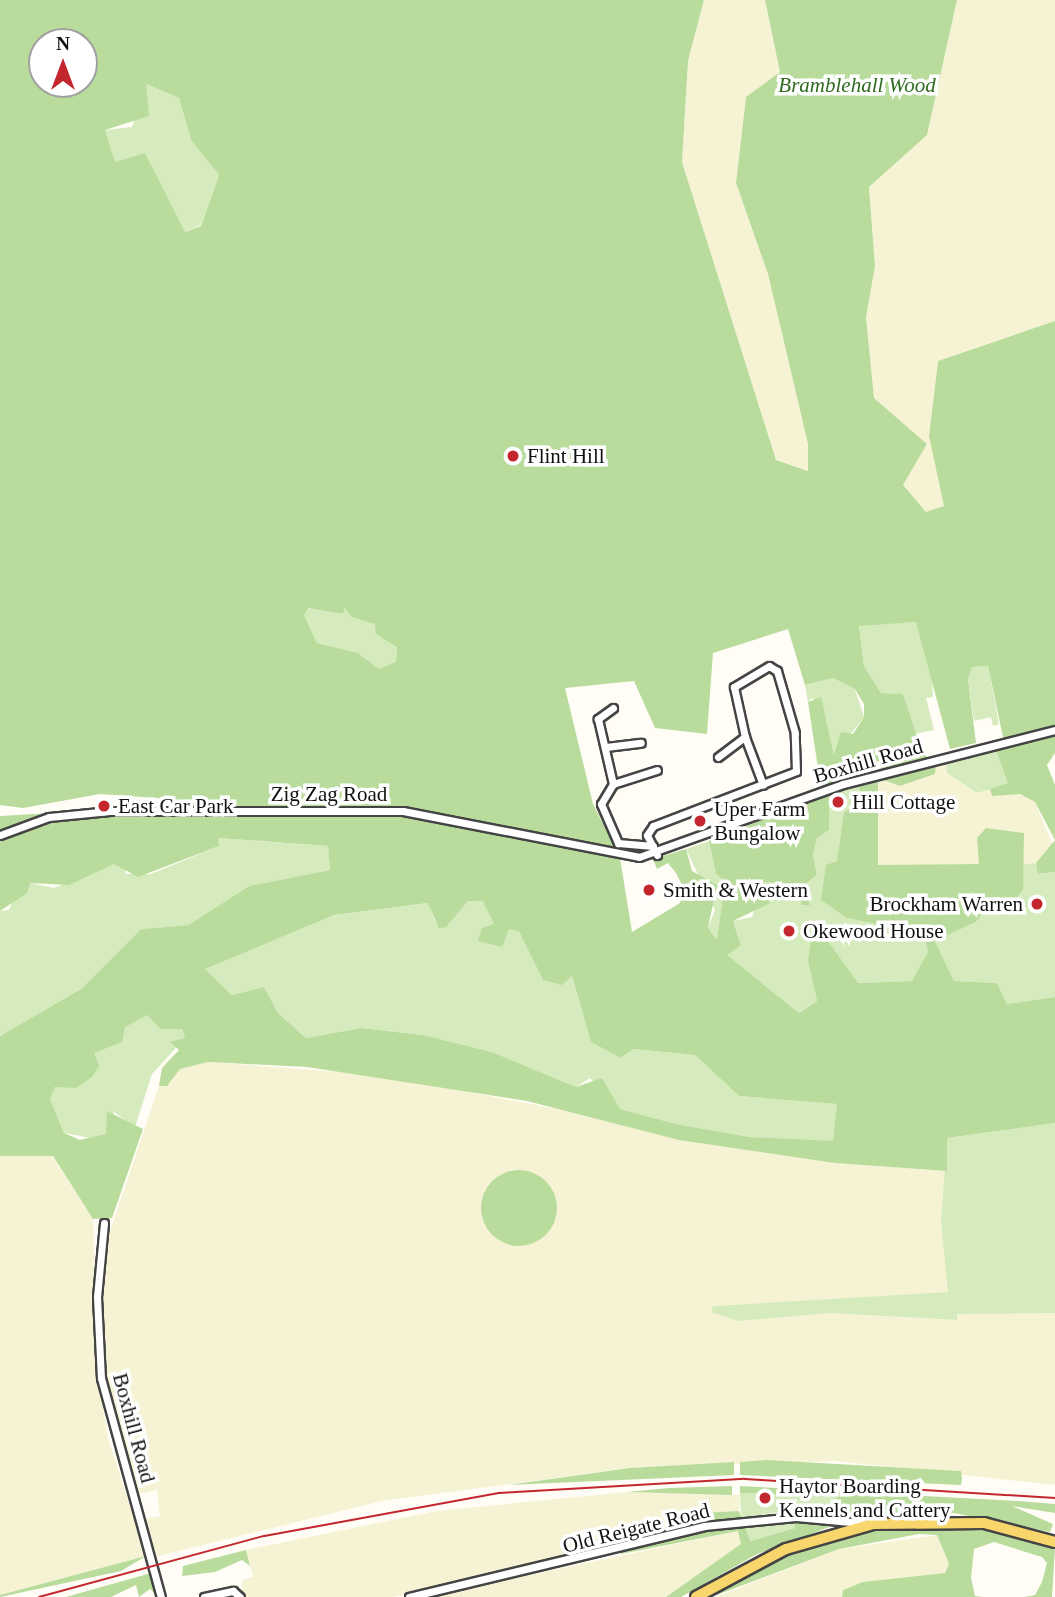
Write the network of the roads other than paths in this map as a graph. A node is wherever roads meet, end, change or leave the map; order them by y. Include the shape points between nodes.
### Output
1 (613, 708) dead end
2 (1055, 730) edge
3 (745, 737) junction
4 (640, 743) dead end
5 (606, 747) junction
6 (718, 757) dead end
7 (657, 770) dead end
8 (613, 783) junction
9 (763, 785) junction
10 (0, 835) edge
11 (653, 846) junction
12 (657, 855) junction
13 (104, 1223) dead end
14 (873, 1524) junction
15 (1055, 1542) edge
16 (161, 1597) edge
17 (204, 1597) edge
18 (240, 1597) edge
19 (409, 1597) edge
20 (696, 1597) edge

1 - 5 street via 598,719
2 - 12 street, Boxhill Road via 843,784
3 - 6 street
3 - 9 street
3 - 9 street via 734,687 769,666 787,704 799,764
4 - 5 street
5 - 8 street
7 - 8 street
8 - 11 street via 601,804 612,836 629,847
9 - 11 street via 653,826 647,835
10 - 12 street, Zig Zag Road via 50,817 110,811 403,811 631,856
11 - 12 street
13 - 16 street, Boxhill Road via 97,1297 101,1378
14 - 15 main road via 984,1523
14 - 19 street, Old Reigate Road via 796,1517 704,1526
14 - 20 main road via 786,1549
17 - 18 street via 233,1591

